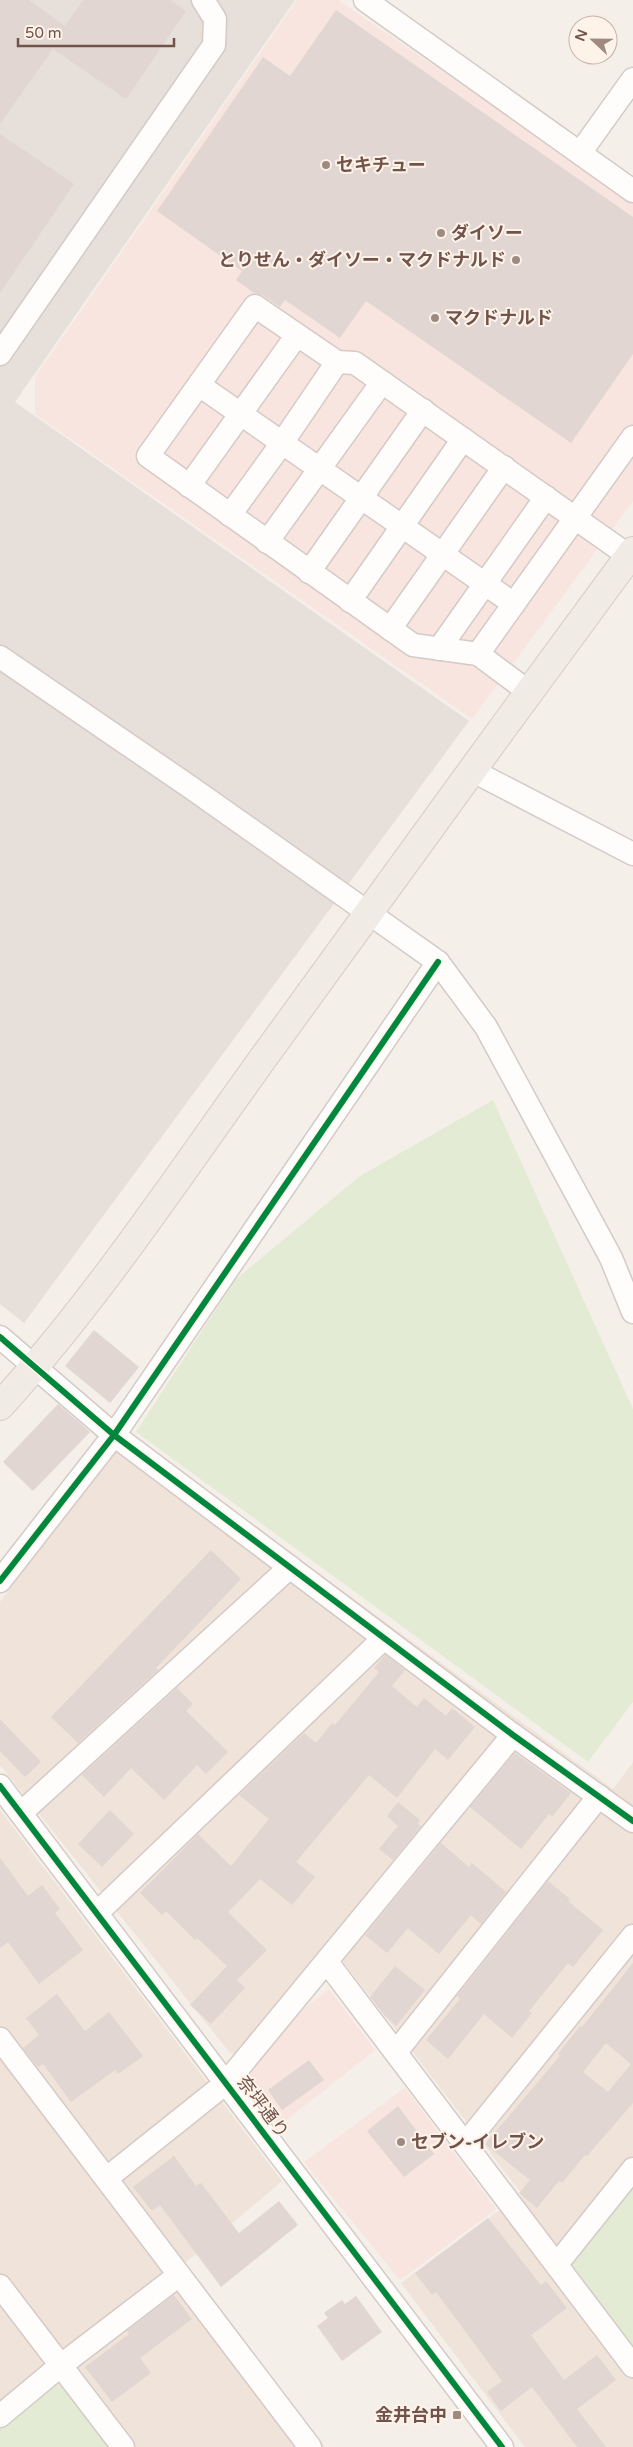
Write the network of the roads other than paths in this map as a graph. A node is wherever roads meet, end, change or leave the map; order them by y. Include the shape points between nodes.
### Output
1 (204, 0) edge
2 (364, 0) edge
3 (633, 79) edge
4 (580, 153) junction
5 (633, 191) edge
6 (297, 335) junction
7 (0, 354) edge
8 (337, 362) junction
9 (382, 382) junction
10 (199, 384) junction
11 (423, 410) junction
12 (241, 414) junction
13 (633, 437) edge
14 (463, 439) junction
15 (282, 443) junction
16 (504, 468) junction
17 (321, 470) junction
18 (189, 486) junction
19 (546, 497) junction
20 (361, 498) junction
21 (230, 515) junction
22 (576, 517) junction
23 (402, 526) junction
24 (267, 542) junction
25 (631, 553) edge
26 (443, 554) junction
27 (309, 572) junction
28 (485, 583) junction
29 (350, 600) junction
30 (514, 604) junction
31 (390, 629) junction
32 (438, 649) junction
33 (478, 654) junction
34 (0, 657) edge
35 (529, 692) junction
36 (472, 770) junction
37 (633, 854) edge
38 (367, 913) junction
39 (438, 962) junction
40 (633, 1312) edge
41 (0, 1337) edge
42 (36, 1367) junction
43 (0, 1406) edge
44 (114, 1434) junction
45 (290, 1567) junction
46 (0, 1581) edge
47 (384, 1638) junction
48 (513, 1735) junction
49 (0, 1786) edge
50 (599, 1796) junction
51 (21, 1813) junction
52 (633, 1820) edge
53 (97, 1913) junction
54 (633, 1936) edge
55 (327, 1962) junction
56 (0, 2039) edge
57 (396, 2052) junction
58 (226, 2083) junction
59 (466, 2144) junction
60 (633, 2169) edge
61 (107, 2178) junction
62 (557, 2264) junction
63 (179, 2275) junction
64 (0, 2286) edge
65 (60, 2366) junction
66 (633, 2366) edge
67 (0, 2416) edge
68 (122, 2446) edge
69 (310, 2447) edge
70 (502, 2447) edge

1 - 7 street via 215,19 214,45
2 - 4 street
3 - 4 street
4 - 5 street
6 - 8 street
6 - 10 street via 255,306
6 - 12 street
8 - 9 street via 355,363
8 - 15 street
9 - 11 street
9 - 17 street
10 - 12 street
10 - 18 street via 148,456
11 - 14 street
11 - 20 street
12 - 15 street
12 - 18 street
13 - 22 street
14 - 16 street
14 - 23 street
15 - 17 street
15 - 21 street
16 - 19 street
16 - 26 street
17 - 20 street
17 - 24 street
18 - 21 street
19 - 22 street
19 - 28 street
20 - 23 street
20 - 27 street
21 - 24 street
22 - 25 street
22 - 30 street
23 - 26 street
23 - 29 street
24 - 27 street
25 - 35 main road
26 - 28 street
26 - 31 street
27 - 29 street
28 - 30 street
28 - 32 street
29 - 31 street
30 - 33 street
31 - 32 street via 413,645
32 - 33 street
33 - 35 street
34 - 38 street
35 - 36 main road
36 - 37 street
36 - 38 main road
38 - 39 street
38 - 42 main road via 112,1270
39 - 40 street via 490,1036 610,1258
39 - 44 street
41 - 42 street
42 - 43 main road
42 - 44 street
44 - 45 street
44 - 46 street
45 - 47 street
45 - 51 street
47 - 48 street
47 - 53 street
48 - 50 street
48 - 55 street
49 - 51 street, 奈坪通り
50 - 52 street
50 - 57 street
51 - 53 street, 奈坪通り
53 - 58 street, 奈坪通り
54 - 59 street
55 - 57 street
55 - 58 street
56 - 61 street
57 - 59 street
58 - 61 street
58 - 70 street, 奈坪通り
59 - 62 street
60 - 62 street
61 - 63 street
62 - 66 street
63 - 65 street
63 - 69 street
64 - 65 street
65 - 67 street
65 - 68 street

